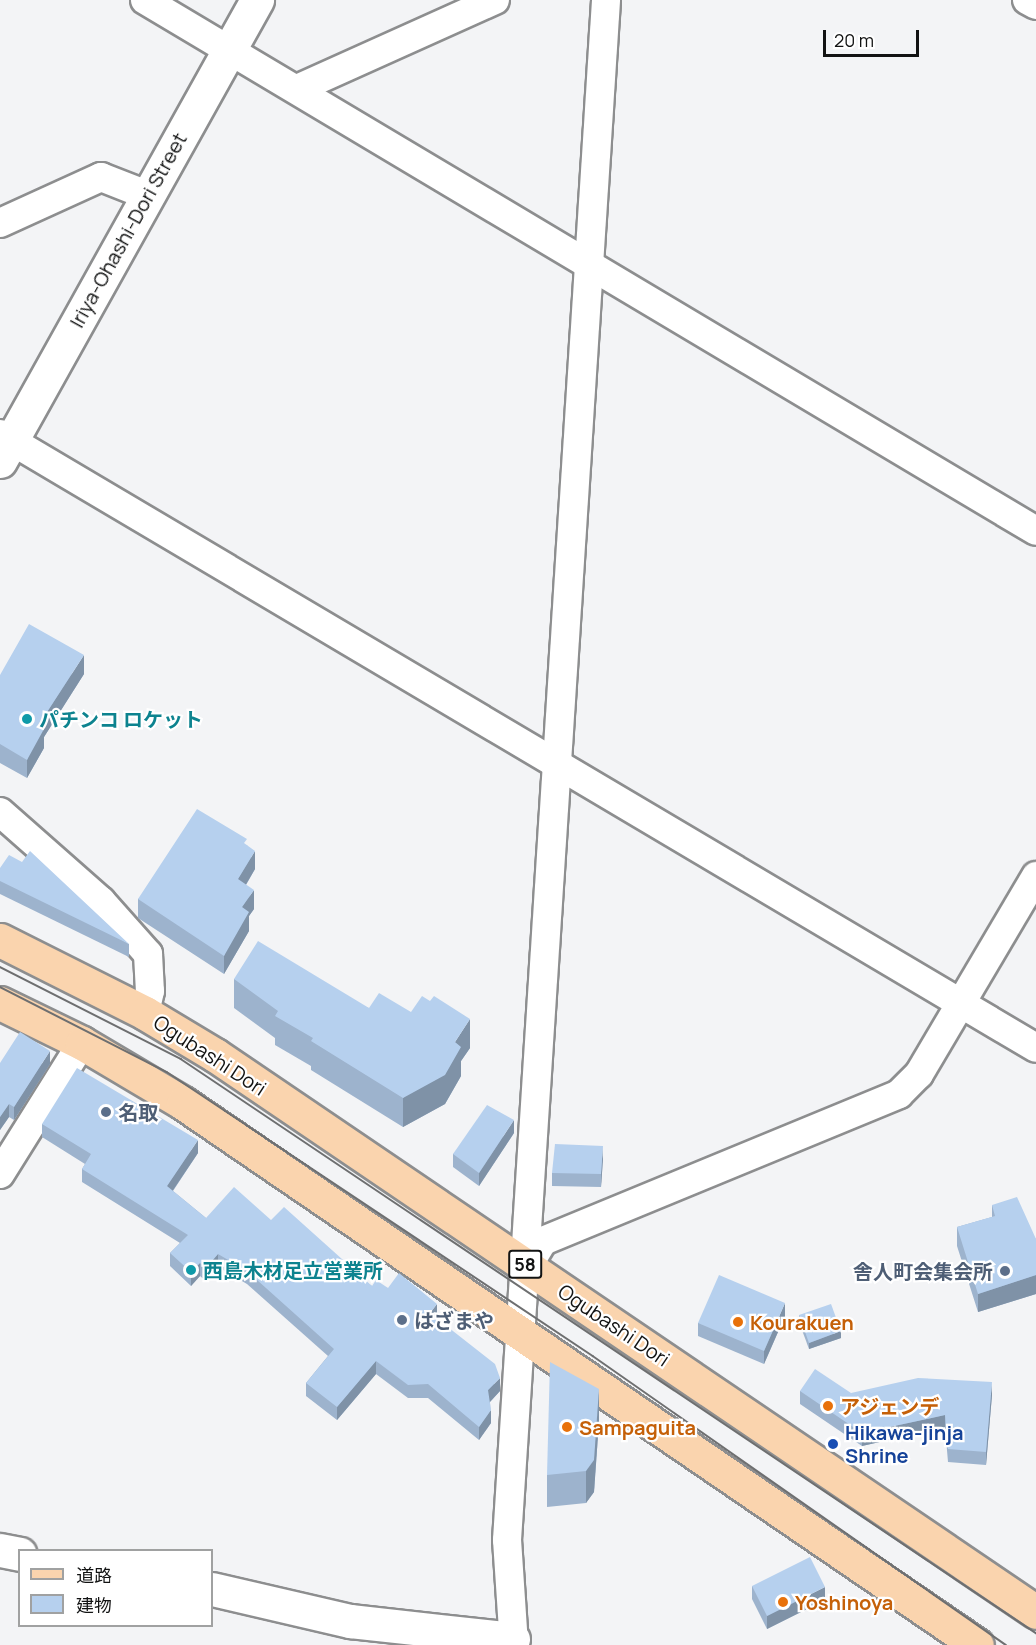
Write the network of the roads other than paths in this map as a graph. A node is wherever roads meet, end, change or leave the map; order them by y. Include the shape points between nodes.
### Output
1 (145, 0) edge
2 (257, 0) edge
3 (495, 0) edge
4 (606, 0) edge
5 (1027, 0) edge
6 (1036, 5) edge
7 (230, 50) junction
8 (297, 89) junction
9 (147, 195) junction
10 (0, 223) edge
11 (591, 266) junction
12 (4, 445) edge
13 (1036, 531) edge
14 (557, 766) junction
15 (0, 812) edge
16 (1036, 876) edge
17 (0, 940) edge
18 (0, 1003) edge
19 (960, 1004) junction
20 (145, 1013) junction
21 (82, 1043) junction
22 (1036, 1048) edge
23 (0, 1174) edge
24 (528, 1266) junction
25 (525, 1334) junction
26 (0, 1550) edge
27 (18, 1554) edge
28 (213, 1589) edge
29 (1036, 1612) edge
30 (514, 1642) edge
31 (977, 1645) edge

1 - 7 street
2 - 7 street, Iriya-Ohashi-Dori Street
3 - 8 street
4 - 11 street
5 - 6 street
7 - 8 street
7 - 9 street, Iriya-Ohashi-Dori Street
8 - 11 street
9 - 10 street via 101,177
9 - 12 street, Iriya-Ohashi-Dori Street
11 - 13 street
11 - 14 street
12 - 14 street
14 - 19 street
14 - 24 street
15 - 20 street via 101,901 148,954
16 - 19 street
17 - 20 main road, Ogubashi Dori / 58
18 - 21 main road
19 - 22 street
19 - 24 street via 919,1074 899,1094 543,1241
20 - 24 main road, Ogubashi Dori / 58
21 - 23 street
21 - 25 main road via 183,1104
24 - 25 street
24 - 29 main road, Ogubashi Dori / 58
25 - 30 street via 507,1540
25 - 31 main road
26 - 27 street
28 - 30 street via 350,1621

